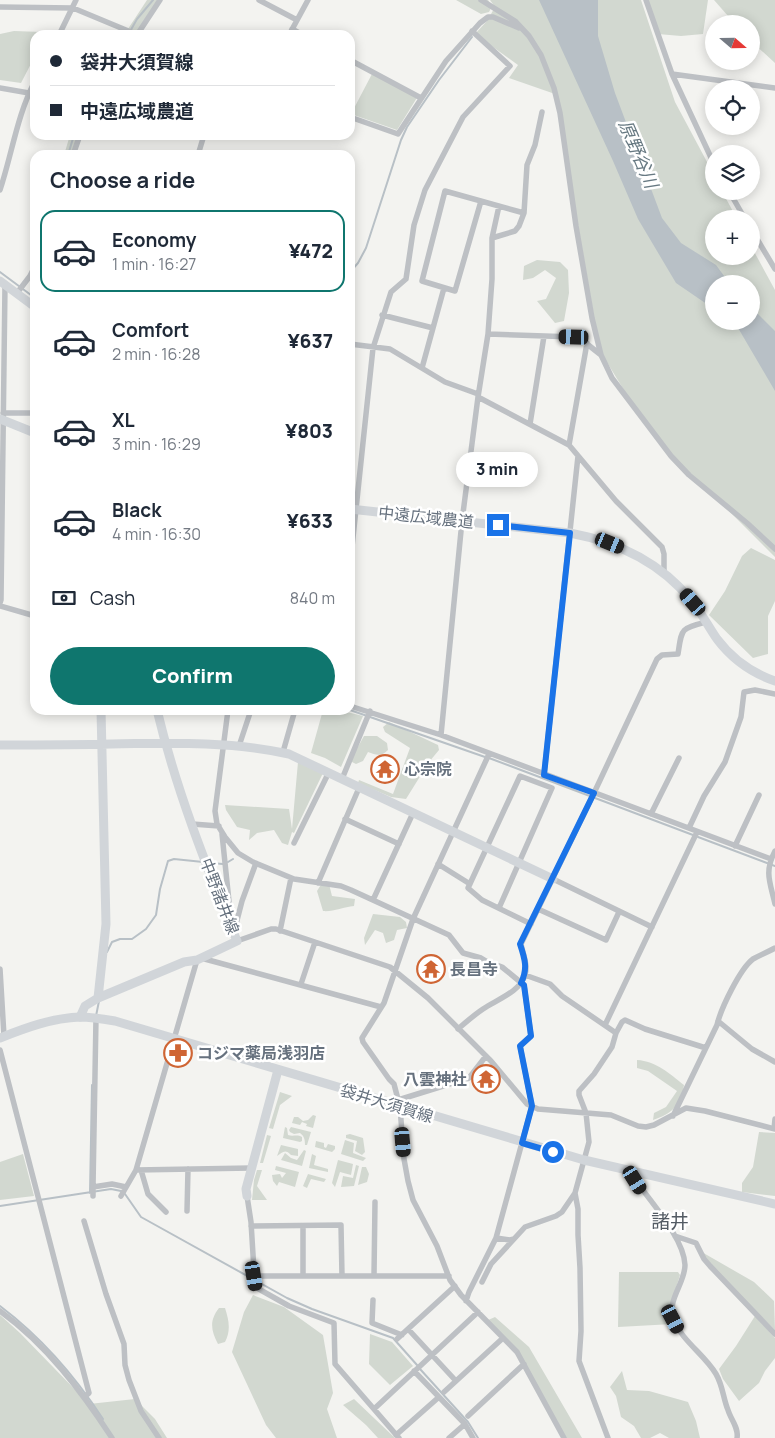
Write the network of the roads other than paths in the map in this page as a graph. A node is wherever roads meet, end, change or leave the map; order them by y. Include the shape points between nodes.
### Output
1 (26, 0) edge
2 (76, 0) edge
3 (160, 0) edge
4 (259, 0) edge
5 (308, 0) edge
6 (482, 0) edge
7 (646, 0) edge
8 (0, 7) edge
9 (27, 7) junction
10 (73, 8) junction
11 (297, 20) junction
12 (292, 29) edge
13 (62, 30) edge
14 (127, 30) edge
15 (140, 30) edge
16 (472, 31) junction
17 (524, 31) junction
18 (355, 63) edge
19 (672, 74) junction
20 (0, 88) edge
21 (775, 88) edge
22 (29, 93) joint
23 (421, 98) junction
24 (542, 112) dead end
25 (355, 119) edge
26 (705, 145) edge
27 (0, 190) edge
28 (481, 201) junction
29 (499, 206) junction
30 (524, 214) junction
31 (492, 238) junction
32 (760, 244) edge
33 (775, 268) edge
34 (30, 276) edge
35 (2, 283) edge
36 (444, 288) junction
37 (17, 293) junction
38 (30, 303) edge
39 (382, 315) junction
40 (433, 328) junction
41 (488, 334) junction
42 (544, 336) junction
43 (586, 343) junction
44 (355, 345) edge
45 (374, 348) junction
46 (601, 355) junction
47 (422, 368) junction
48 (478, 396) junction
49 (30, 414) edge
50 (2, 418) edge
51 (530, 424) junction
52 (30, 431) edge
53 (570, 445) junction
54 (578, 456) junction
55 (355, 494) edge
56 (355, 509) edge
57 (462, 521) junction
58 (570, 533) junction
59 (775, 549) edge
60 (664, 573) junction
61 (0, 605) edge
62 (30, 614) edge
63 (706, 622) junction
64 (775, 681) edge
65 (775, 694) edge
66 (355, 708) edge
67 (370, 712) junction
68 (101, 715) edge
69 (158, 715) edge
70 (227, 715) edge
71 (249, 715) edge
72 (294, 715) edge
73 (441, 735) junction
74 (165, 743) junction
75 (103, 744) junction
76 (0, 745) edge
77 (224, 745) junction
78 (239, 746) junction
79 (283, 752) junction
80 (489, 754) junction
81 (679, 758) dead end
82 (329, 772) junction
83 (544, 775) junction
84 (342, 779) junction
85 (359, 788) junction
86 (594, 793) junction
87 (759, 795) dead end
88 (413, 812) junction
89 (651, 814) junction
90 (345, 820) junction
91 (192, 824) junction
92 (689, 828) junction
93 (220, 829) junction
94 (453, 832) junction
95 (698, 832) junction
96 (294, 844) dead end
97 (398, 844) junction
98 (736, 846) junction
99 (486, 848) junction
100 (775, 851) edge
101 (770, 860) junction
102 (519, 863) junction
103 (256, 864) junction
104 (438, 864) junction
105 (291, 878) junction
106 (553, 879) junction
107 (318, 882) junction
108 (470, 884) junction
109 (373, 900) junction
110 (775, 904) edge
111 (499, 908) junction
112 (538, 909) junction
113 (620, 912) junction
114 (227, 916) junction
115 (413, 919) junction
116 (531, 924) junction
117 (652, 927) junction
118 (280, 931) junction
119 (236, 936) junction
120 (315, 942) junction
121 (775, 948) edge
122 (199, 959) junction
123 (0, 969) edge
124 (396, 971) junction
125 (525, 975) junction
126 (521, 983) junction
127 (301, 984) junction
128 (98, 998) junction
129 (382, 1007) junction
130 (80, 1017) junction
131 (96, 1018) junction
132 (718, 1021) junction
133 (605, 1025) junction
134 (458, 1029) junction
135 (616, 1033) junction
136 (2, 1037) edge
137 (174, 1039) junction
138 (706, 1048) junction
139 (0, 1050) edge
140 (486, 1056) junction
141 (775, 1062) edge
142 (278, 1070) junction
143 (399, 1103) junction
144 (532, 1106) junction
145 (586, 1113) junction
146 (673, 1116) junction
147 (775, 1119) edge
148 (774, 1129) edge
149 (522, 1143) junction
150 (584, 1160) junction
151 (251, 1168) junction
152 (188, 1169) junction
153 (138, 1170) junction
154 (630, 1171) junction
155 (93, 1187) junction
156 (126, 1187) junction
157 (575, 1193) junction
158 (93, 1196) dead end
159 (121, 1196) dead end
160 (247, 1196) joint
161 (375, 1202) dead end
162 (775, 1204) edge
163 (187, 1211) dead end
164 (166, 1212) dead end
165 (84, 1221) dead end
166 (251, 1226) junction
167 (303, 1226) junction
168 (675, 1236) junction
169 (496, 1238) junction
170 (514, 1239) junction
171 (254, 1276) junction
172 (304, 1276) junction
173 (342, 1276) junction
174 (374, 1276) junction
175 (449, 1276) junction
176 (482, 1282) dead end
177 (455, 1286) junction
178 (374, 1300) dead end
179 (466, 1301) junction
180 (0, 1311) edge
181 (478, 1312) junction
182 (408, 1329) junction
183 (775, 1334) edge
184 (503, 1338) junction
185 (432, 1355) junction
186 (524, 1364) junction
187 (414, 1371) junction
188 (456, 1381) junction
189 (444, 1392) dead end
190 (84, 1397) junction
191 (439, 1397) junction
192 (374, 1409) junction
193 (468, 1416) dead end
194 (465, 1424) junction
195 (398, 1436) edge
196 (112, 1438) edge
197 (159, 1438) edge
198 (449, 1438) edge
199 (473, 1438) edge
200 (564, 1438) edge
201 (608, 1438) edge
202 (737, 1438) edge

1 - 9 street
2 - 10 street
3 - 15 street
4 - 11 street
5 - 11 street
6 - 17 street via 515,21
7 - 19 street
8 - 9 street
9 - 10 street
10 - 13 street
10 - 14 street
11 - 12 street
16 - 17 street via 488,17 498,18
16 - 23 street via 446,61
16 - 39 street via 510,66 463,118 425,190 414,225 406,279 391,292
17 - 46 street via 541,55 554,88
18 - 23 street
19 - 21 street
19 - 26 street
20 - 22 street
22 - 27 street
23 - 25 street via 398,134
24 - 30 street via 527,165
28 - 29 street
28 - 36 street via 456,291
28 - 36 street via 445,191 422,282
29 - 30 street
29 - 31 street
30 - 31 street via 515,231
31 - 41 street
32 - 33 street
34 - 37 street
35 - 37 street
35 - 50 street
36 - 40 street
37 - 38 street
39 - 40 street
39 - 45 street
40 - 47 street
41 - 42 street
41 - 48 street
42 - 43 street via 574,337
42 - 51 street
43 - 46 street
43 - 53 street
44 - 45 street
45 - 47 street via 390,349
45 - 55 street
46 - 59 street via 612,378 671,456
47 - 48 street
48 - 51 street
48 - 57 street
49 - 50 street
50 - 52 street
50 - 61 street
51 - 53 street
53 - 54 street
54 - 58 street
54 - 60 street via 616,501 662,547
56 - 57 street, 中遠広域農道
57 - 58 street, 中遠広域農道
57 - 73 street
58 - 60 street, 中遠広域農道 via 594,537 623,548
58 - 83 street
60 - 63 street, 中遠広域農道 via 693,602
61 - 62 street
63 - 64 street, 中遠広域農道 via 738,661
63 - 86 street via 687,627 681,633 678,654 662,655 657,659
65 - 92 street via 755,690 744,692 741,717 724,762
66 - 67 street
67 - 73 street
67 - 84 street
68 - 75 street
69 - 74 street, 中野諸井線
70 - 77 street
71 - 78 street
72 - 79 street
73 - 80 street
74 - 75 street
74 - 77 street
74 - 91 street, 中野諸井線
75 - 76 street
75 - 128 street via 106,924
77 - 78 street
77 - 93 street via 215,811
78 - 79 street
79 - 82 street
80 - 83 street
80 - 94 street
81 - 89 street
82 - 84 street
82 - 96 street
83 - 86 street
84 - 85 street
85 - 88 street
85 - 90 street
86 - 89 street
86 - 106 street
87 - 98 street
88 - 94 street
88 - 97 street
89 - 92 street
90 - 97 street
90 - 107 street
91 - 93 street
91 - 114 street, 中野諸井線
92 - 95 street
93 - 103 street via 238,853
93 - 114 street via 230,911
94 - 99 street
94 - 104 street
95 - 98 street
95 - 117 street
97 - 109 street
98 - 101 street
99 - 102 street
99 - 102 street via 520,776 552,788
99 - 108 street
100 - 101 street
101 - 110 street via 767,871
102 - 106 street
102 - 111 street
103 - 105 street
103 - 119 street via 242,901
104 - 108 street
104 - 115 street
105 - 107 street
105 - 118 street
106 - 112 street
106 - 113 street
107 - 109 street via 341,886
108 - 111 street via 468,888 473,893
109 - 115 street
111 - 116 street
112 - 113 street via 606,940
112 - 116 street
113 - 117 street
114 - 119 street, 中野諸井線
115 - 124 street
115 - 126 street via 449,935 463,953 502,967
116 - 125 street via 520,944 526,964
117 - 133 street
118 - 119 street via 271,929
118 - 120 street
119 - 122 street, 中野諸井線
120 - 124 street
120 - 127 street
121 - 132 street via 745,967 720,1011
122 - 127 street
122 - 128 street, 中野諸井線 via 184,962
122 - 137 street
123 - 136 street
124 - 129 street
124 - 134 street
125 - 126 street
125 - 133 street via 550,984
126 - 134 street
126 - 144 street via 524,985 531,1036 520,1046
127 - 129 street
128 - 130 street, 中野諸井線 via 85,1006
129 - 143 street via 362,1038 388,1080 394,1084
130 - 131 street, 袋井大須賀線
130 - 136 street, 袋井大須賀線 via 23,1028
131 - 137 street, 袋井大須賀線
131 - 155 street
132 - 138 street
132 - 141 street via 752,1049
133 - 135 street
134 - 140 street
135 - 138 street via 625,1020
135 - 145 street via 612,1048 579,1091
137 - 142 street, 袋井大須賀線
137 - 153 street
138 - 146 street
139 - 190 street via 88,1393
140 - 143 street via 469,1078
140 - 144 street
142 - 143 street, 袋井大須賀線
142 - 151 street
143 - 149 street, 袋井大須賀線
143 - 175 street via 404,1159 412,1194
144 - 145 street
144 - 149 street
145 - 146 street via 611,1115 646,1127
145 - 150 street via 589,1142
146 - 148 street via 686,1108
147 - 148 street
149 - 150 street, 袋井大須賀線
149 - 169 street
150 - 154 street, 袋井大須賀線
150 - 157 street
151 - 152 street
151 - 160 street
152 - 153 street
152 - 163 street
153 - 156 street
153 - 164 street via 148,1194
154 - 162 street, 袋井大須賀線
154 - 168 street
155 - 156 street via 112,1184
155 - 158 street
156 - 159 street
157 - 170 street via 562,1212 525,1227
157 - 201 street via 580,1276 579,1362
160 - 166 street
161 - 174 street
165 - 197 street via 124,1344 125,1365 132,1389 141,1411
166 - 167 street
166 - 171 street
167 - 172 street
167 - 173 street via 341,1226
168 - 183 street via 696,1243 704,1259
168 - 202 street via 685,1267 674,1297 673,1319 715,1372 738,1431
169 - 170 street
169 - 179 street
170 - 176 street via 491,1264
171 - 172 street
171 - 192 street via 255,1287 289,1306 334,1323 335,1364
172 - 173 street
173 - 174 street
174 - 175 street
175 - 177 street
177 - 179 street
177 - 182 street
178 - 182 street via 372,1323 399,1337
179 - 181 street
180 - 190 street via 31,1337
181 - 184 street
181 - 185 street
182 - 185 street
184 - 186 street
184 - 188 street
185 - 187 street
185 - 188 street
186 - 193 street
186 - 200 street
187 - 191 street
187 - 192 street
188 - 189 street
190 - 196 street
191 - 194 street
191 - 195 street
192 - 195 street
194 - 198 street
194 - 199 street

